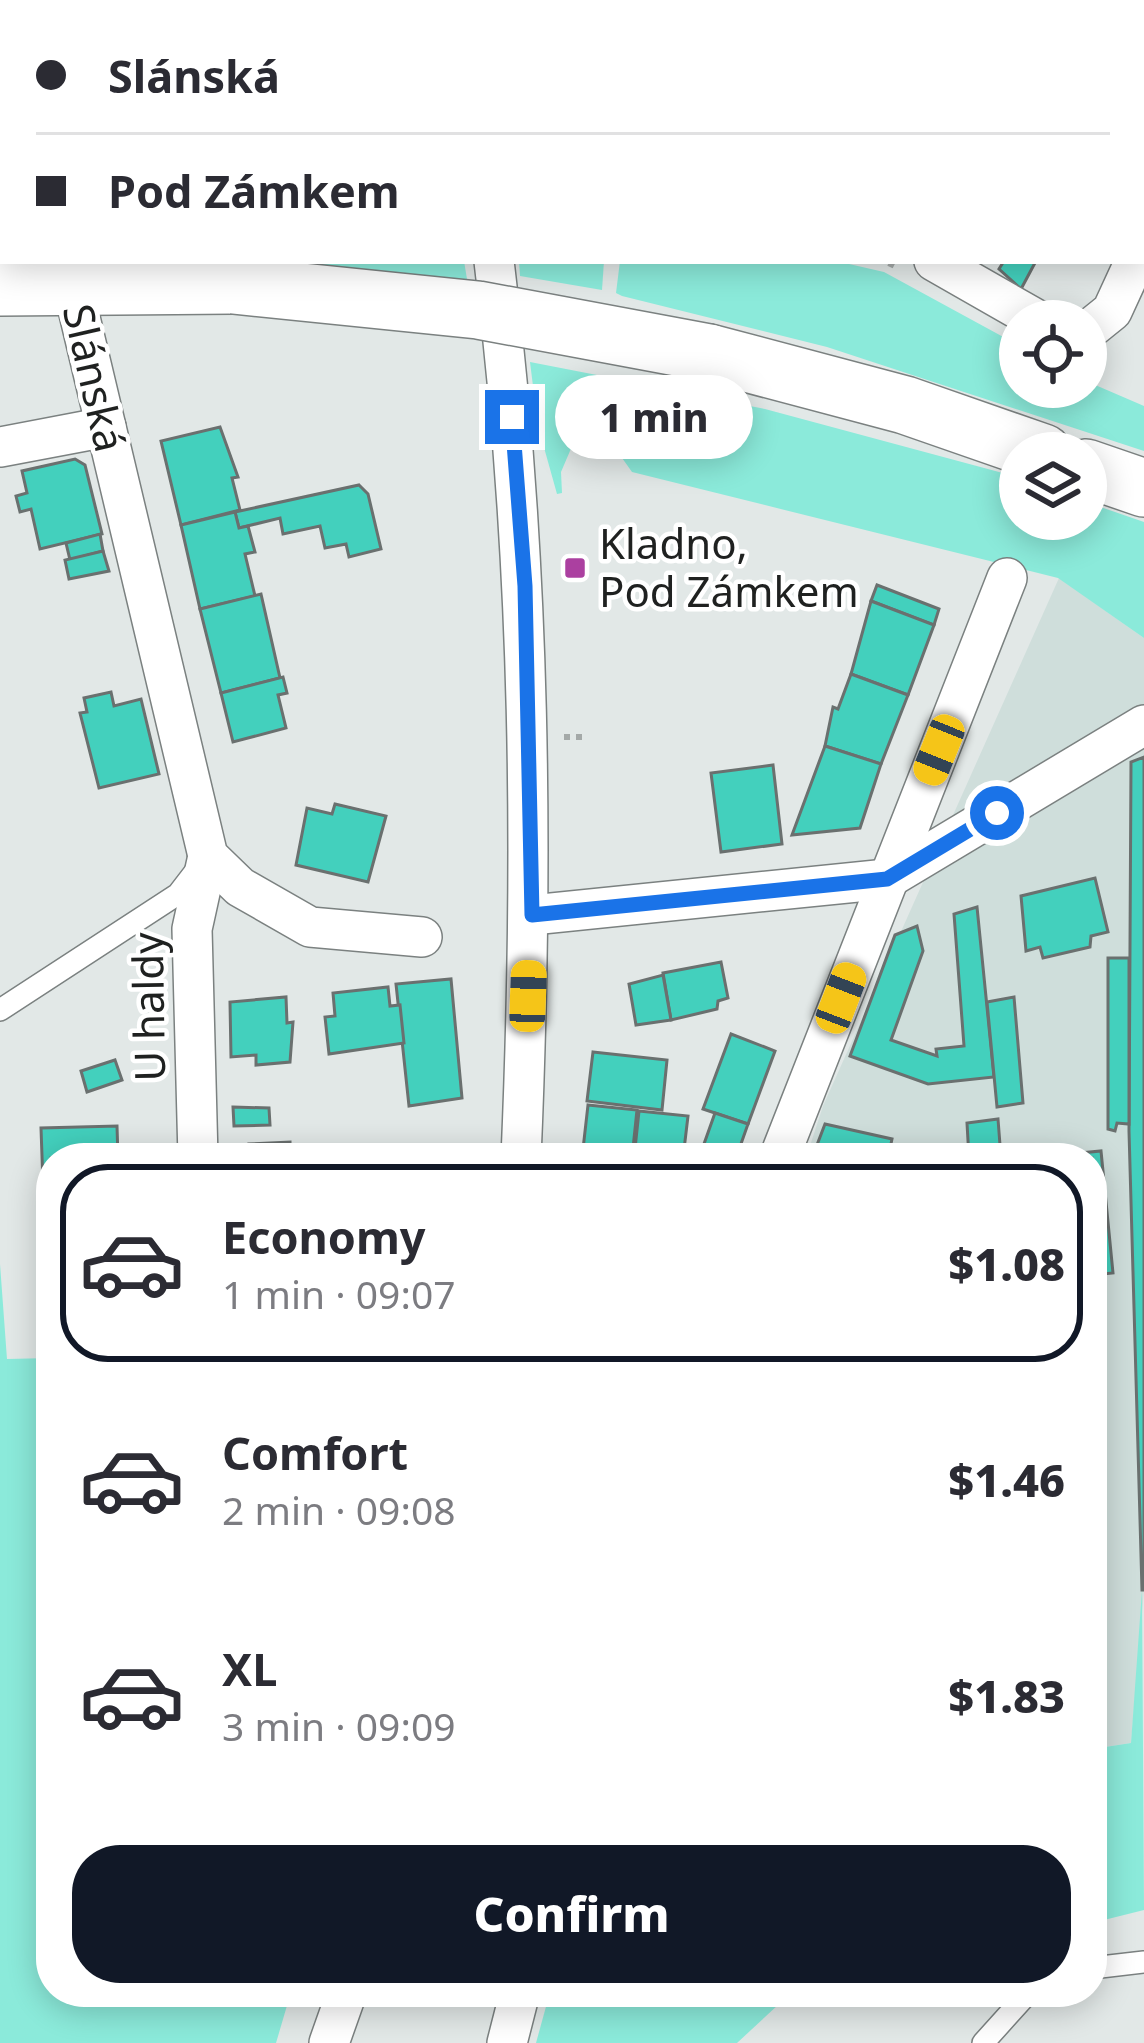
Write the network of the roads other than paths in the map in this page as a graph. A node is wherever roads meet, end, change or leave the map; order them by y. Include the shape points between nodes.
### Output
1 (186, 264) edge
2 (494, 264) edge
3 (939, 264) edge
4 (1134, 264) edge
5 (70, 273) edge
6 (233, 285) junction
7 (0, 287) edge
8 (1003, 300) edge
9 (1107, 315) edge
10 (106, 427) junction
11 (999, 438) edge
12 (0, 447) edge
13 (1107, 475) edge
14 (1144, 488) edge
15 (1007, 578) dead end
16 (1144, 725) edge
17 (208, 856) junction
18 (887, 879) junction
19 (532, 915) junction
20 (422, 937) dead end
21 (0, 1010) edge
22 (199, 1143) edge
23 (522, 1143) edge
24 (785, 1143) edge
25 (1144, 1962) edge
26 (1107, 1966) edge
27 (342, 2007) edge
28 (516, 2007) edge
29 (1015, 2007) edge
30 (329, 2043) edge
31 (507, 2043) edge
32 (983, 2043) edge

1 - 6 main road
2 - 19 street via 522,543
3 - 8 street
4 - 9 street
5 - 6 main road, Slánská
5 - 7 main road
5 - 10 street, Slánská
6 - 11 main road, Slánská, bridge via 478,310 709,352
10 - 12 street
10 - 17 street, Slánská
13 - 14 main road
15 - 18 street
16 - 18 street
17 - 20 street via 240,887 310,927
17 - 21 lane via 178,894
17 - 22 street, U haldy via 192,929
18 - 19 street
18 - 24 street
19 - 23 street
25 - 26 lane
27 - 30 street
28 - 31 street
29 - 32 lane

